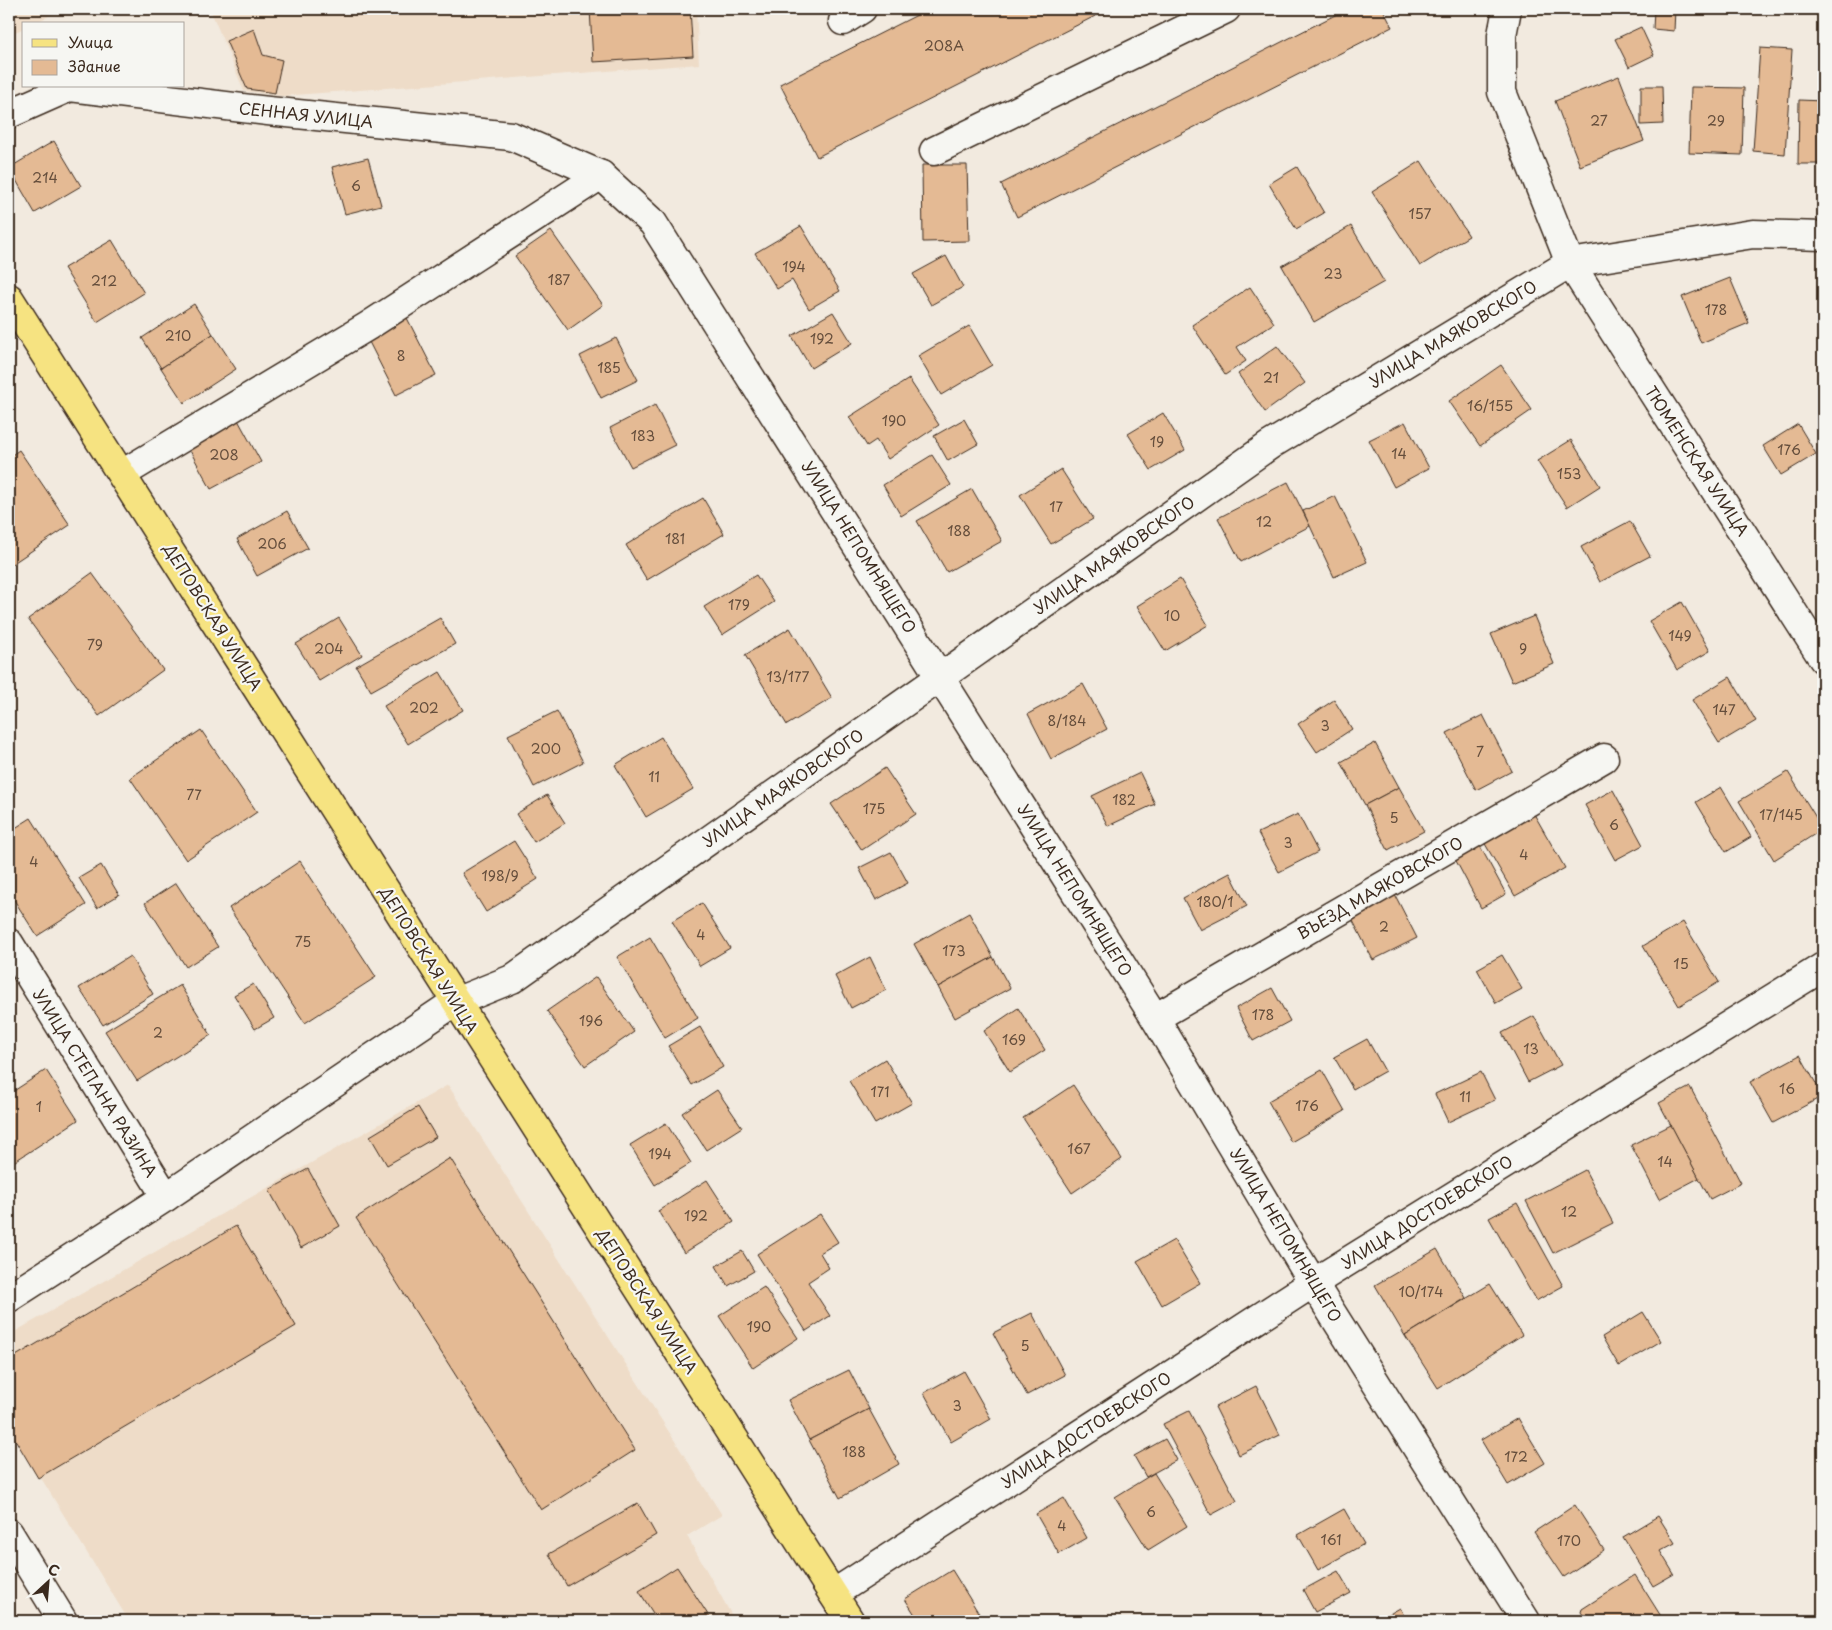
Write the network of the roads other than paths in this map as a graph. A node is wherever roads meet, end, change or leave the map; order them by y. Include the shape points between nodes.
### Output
1 (1226, 9) edge
2 (1507, 9) edge
3 (68, 88) edge
4 (78, 88) edge
5 (9, 114) edge
6 (934, 151) dead end
7 (601, 175) junction
8 (1823, 236) edge
9 (1570, 263) junction
10 (9, 298) edge
11 (122, 474) junction
12 (1823, 660) edge
13 (941, 677) junction
14 (1604, 758) dead end
15 (9, 943) edge
16 (1823, 967) edge
17 (455, 1002) junction
18 (1155, 1018) junction
19 (166, 1197) junction
20 (1313, 1282) junction
21 (9, 1298) edge
22 (9, 1533) edge
23 (833, 1594) junction
24 (63, 1621) edge
25 (850, 1621) edge
26 (1526, 1621) edge

1 - 6 street
2 - 9 street, ТЮМЕНСКАЯ УЛИЦА via 1502,34 1502,92
3 - 5 street, СЕННАЯ УЛИЦА
4 - 7 street, СЕННАЯ УЛИЦА via 511,136
7 - 11 street via 368,326
7 - 13 street, УЛИЦА НЕПОМНЯЩЕГО via 653,223
8 - 9 street, УЛИЦА МАЯКОВСКОГО via 1752,234
9 - 12 street, ТЮМЕНСКАЯ УЛИЦА
9 - 13 street, УЛИЦА МАЯКОВСКОГО via 1270,445
10 - 11 main road, ДЕПОВСКАЯ УЛИЦА
11 - 17 main road, ДЕПОВСКАЯ УЛИЦА
13 - 17 street, УЛИЦА МАЯКОВСКОГО via 512,979
13 - 18 street, УЛИЦА НЕПОМНЯЩЕГО
14 - 18 street, ВЪЕЗД МАЯКОВСКОГО
15 - 19 street, УЛИЦА СТЕПАНА РАЗИНА
16 - 20 street, УЛИЦА ДОСТОЕВСКОГО
17 - 19 street, УЛИЦА МАЯКОВСКОГО
17 - 23 main road, ДЕПОВСКАЯ УЛИЦА
18 - 20 street, УЛИЦА НЕПОМНЯЩЕГО
19 - 21 street, УЛИЦА МАЯКОВСКОГО
20 - 23 street, УЛИЦА ДОСТОЕВСКОГО
20 - 26 street, УЛИЦА НЕПОМНЯЩЕГО
22 - 24 street
23 - 25 main road, ДЕПОВСКАЯ УЛИЦА

